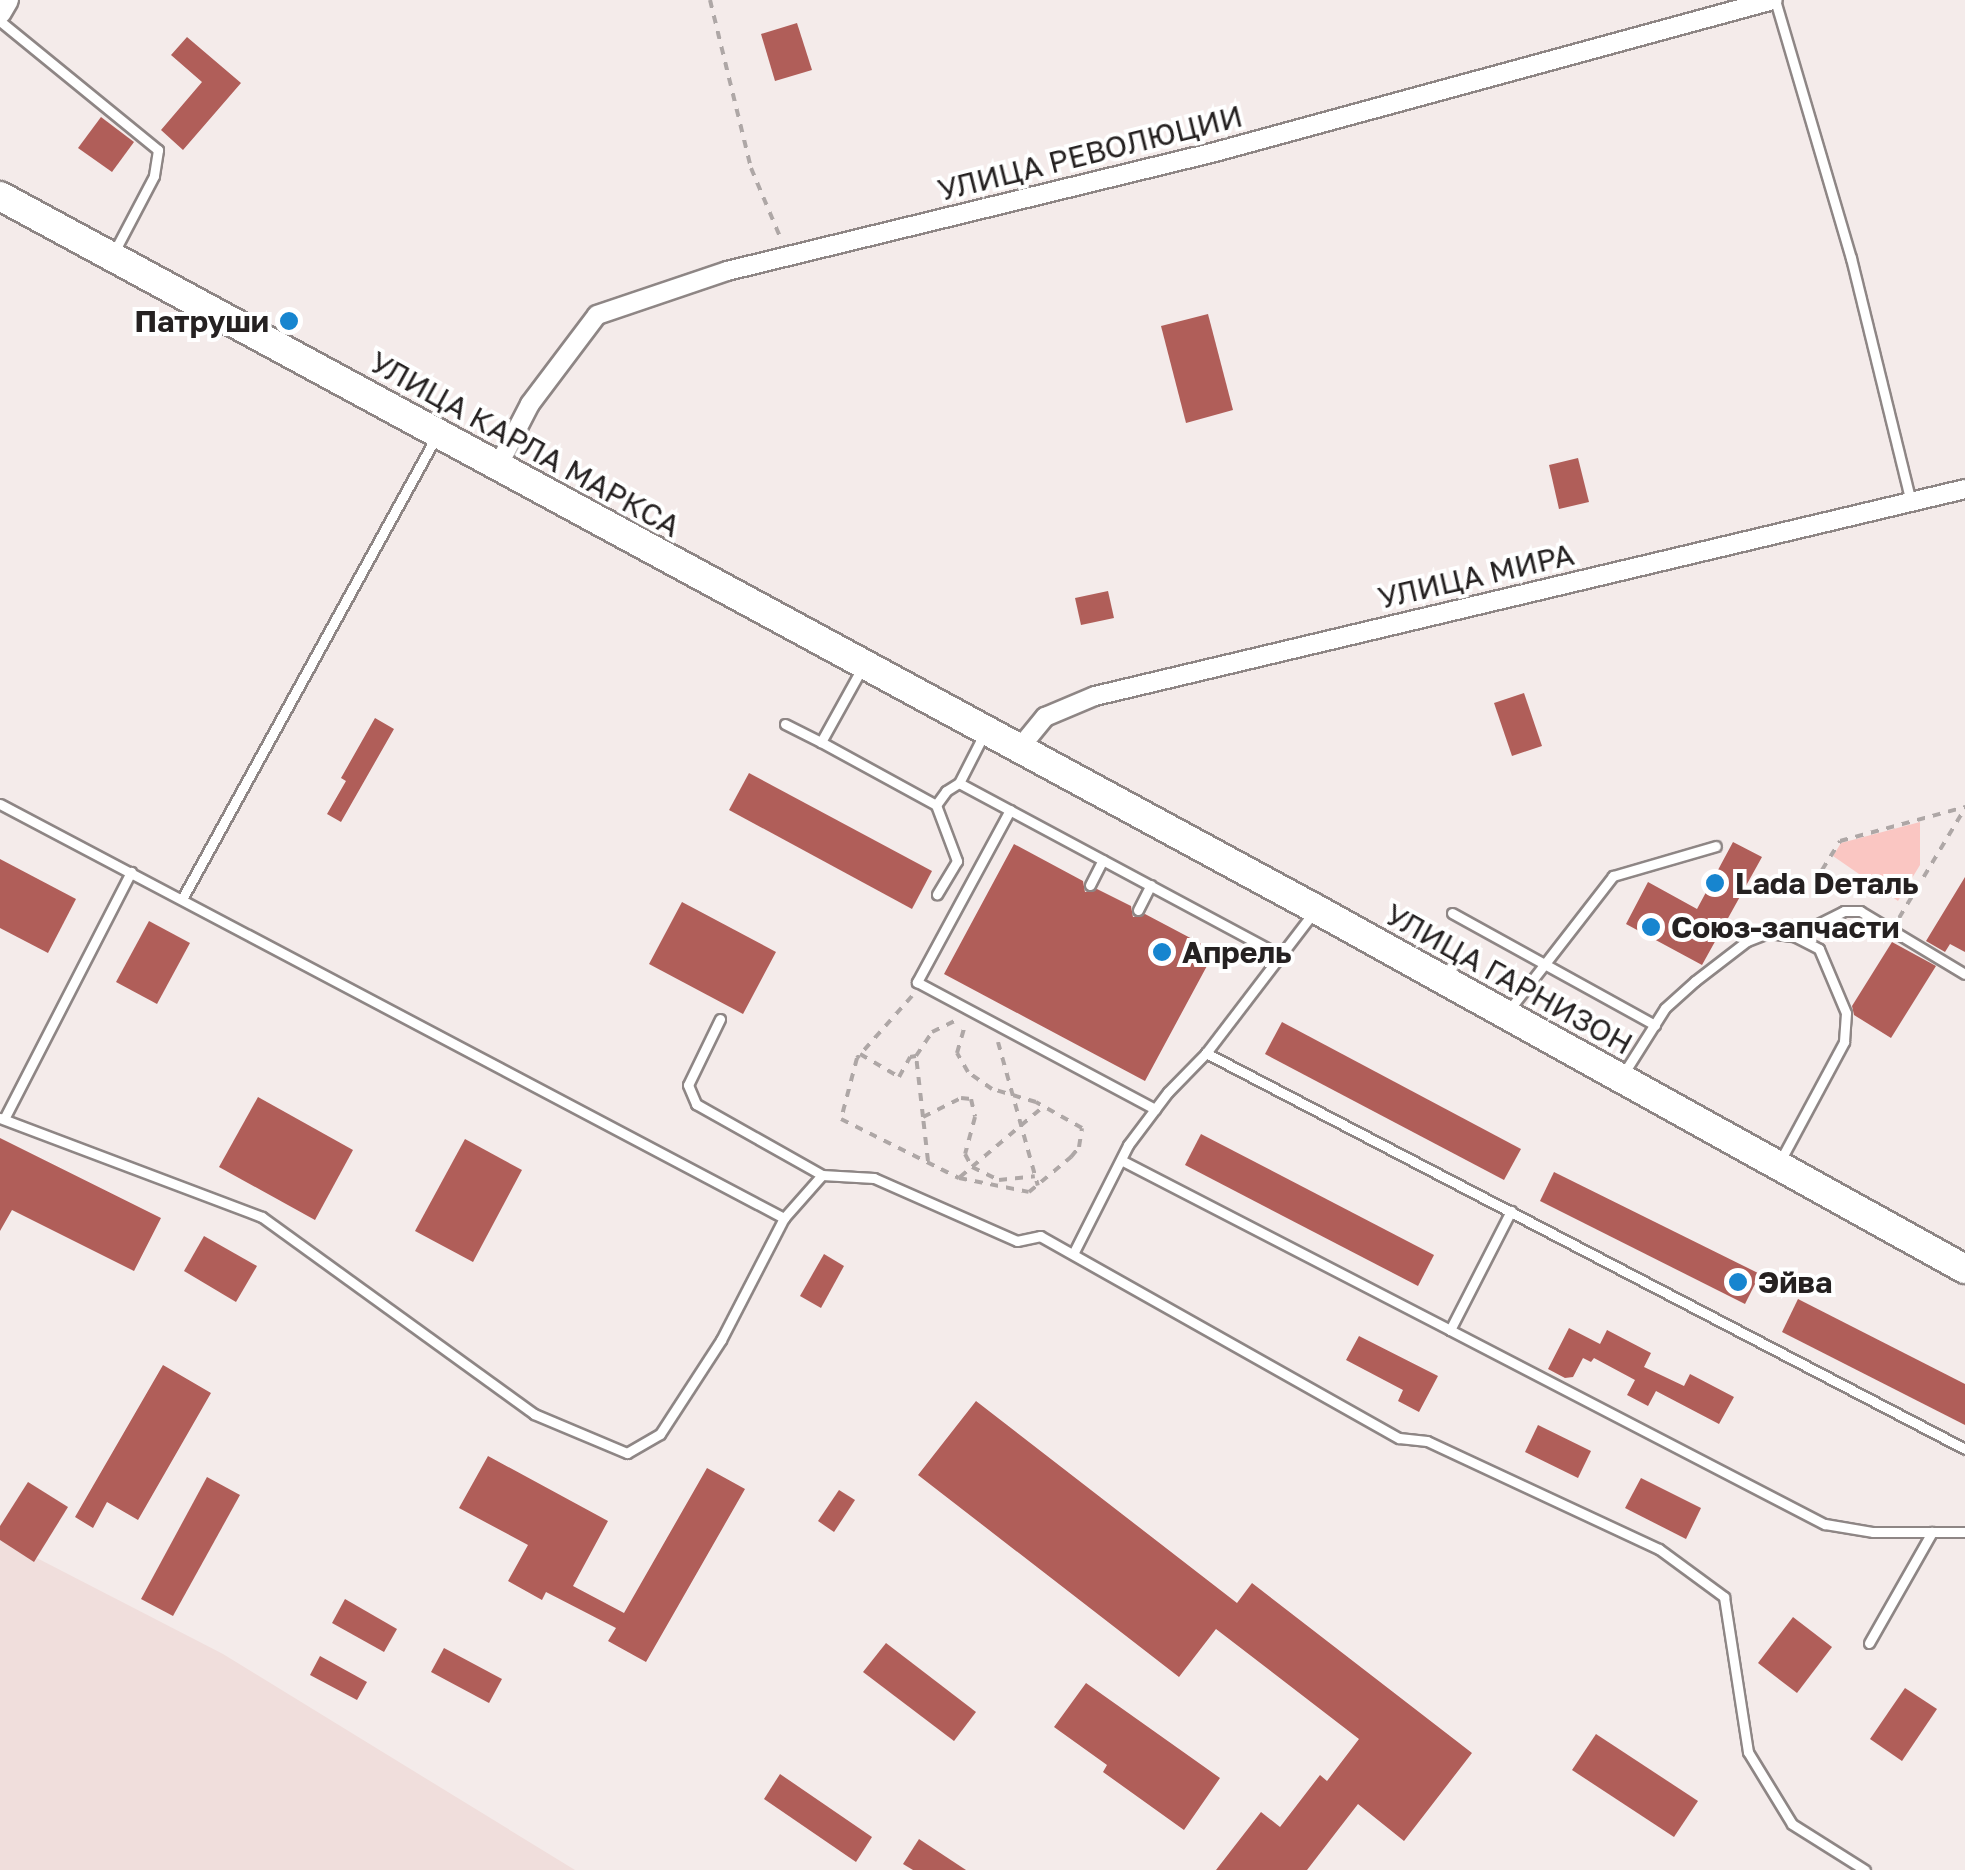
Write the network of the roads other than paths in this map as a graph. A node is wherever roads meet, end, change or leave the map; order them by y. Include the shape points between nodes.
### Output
1 (6, 0) edge
2 (1774, 0) edge
3 (0, 12) edge
4 (0, 21) edge
5 (0, 196) edge
6 (112, 256) junction
7 (438, 432) junction
8 (498, 466) junction
9 (1965, 490) edge
10 (1911, 504) junction
11 (863, 666) junction
12 (786, 724) dead end
13 (986, 732) junction
14 (822, 742) junction
15 (1018, 750) junction
16 (959, 782) junction
17 (0, 804) edge
18 (936, 805) junction
19 (1010, 810) junction
20 (1716, 846) dead end
21 (1103, 860) junction
22 (131, 872) junction
23 (1090, 884) dead end
24 (1151, 885) junction
25 (938, 894) dead end
26 (182, 899) junction
27 (1316, 909) junction
28 (1138, 910) dead end
29 (1452, 913) dead end
30 (1794, 936) junction
31 (1280, 955) junction
32 (1545, 963) junction
33 (1965, 974) edge
34 (1505, 1014) junction
35 (720, 1019) dead end
36 (1655, 1025) junction
37 (1206, 1053) junction
38 (1620, 1078) junction
39 (1155, 1110) junction
40 (2, 1118) edge
41 (1121, 1160) junction
42 (1778, 1165) junction
43 (822, 1175) junction
44 (1510, 1211) junction
45 (784, 1218) junction
46 (1073, 1254) junction
47 (1965, 1269) edge
48 (1450, 1330) junction
49 (1965, 1449) edge
50 (1932, 1532) junction
51 (1965, 1532) edge
52 (1870, 1643) dead end
53 (1864, 1870) edge

1 - 3 street
2 - 8 street, УЛИЦА РЕВОЛЮЦИИ via 1215,152 727,270 597,315 530,404
2 - 10 lane via 1851,258
4 - 6 lane via 158,150 154,176
5 - 6 main road, УЛИЦА КАРЛА МАРКСА
6 - 7 main road, УЛИЦА КАРЛА МАРКСА
7 - 8 main road, УЛИЦА КАРЛА МАРКСА
7 - 26 lane
8 - 11 main road, УЛИЦА КАРЛА МАРКСА
9 - 10 street, УЛИЦА МИРА
10 - 15 street, УЛИЦА МИРА via 1094,696 1045,717
11 - 13 main road, УЛИЦА КАРЛА МАРКСА
11 - 14 lane
12 - 14 lane
13 - 15 main road, УЛИЦА КАРЛА МАРКСА
13 - 16 lane
14 - 18 lane
15 - 27 main road, УЛИЦА ГАРНИЗОН
16 - 18 lane
16 - 19 lane
17 - 22 lane
18 - 25 lane via 957,861
19 - 21 lane
19 - 39 lane via 918,982
20 - 32 lane via 1621,870
21 - 23 lane
21 - 24 lane
22 - 26 lane
22 - 40 lane
24 - 28 lane
24 - 31 lane
26 - 45 lane
27 - 31 lane
27 - 34 main road, УЛИЦА ГАРНИЗОН
29 - 32 lane
30 - 33 lane via 1860,911
30 - 36 lane via 1768,934 1747,942 1694,981
30 - 42 lane via 1819,949 1846,1013 1844,1042
31 - 37 lane
32 - 34 lane
32 - 36 lane
34 - 38 main road, УЛИЦА ГАРНИЗОН
35 - 43 lane via 688,1085 696,1104
36 - 38 lane
37 - 39 lane
37 - 44 lane
38 - 42 main road, УЛИЦА ГАРНИЗОН
39 - 41 lane
40 - 45 lane via 262,1217 534,1414 626,1453 660,1434 721,1340
41 - 46 lane
41 - 48 lane
42 - 47 main road, УЛИЦА ГАРНИЗОН
43 - 45 lane
43 - 46 lane via 874,1178 1016,1242 1040,1236
44 - 48 lane
44 - 49 lane
46 - 53 lane via 1399,1438 1427,1440 1659,1549 1724,1597 1748,1752 1792,1824
48 - 50 lane via 1825,1524
50 - 51 lane
50 - 52 lane

